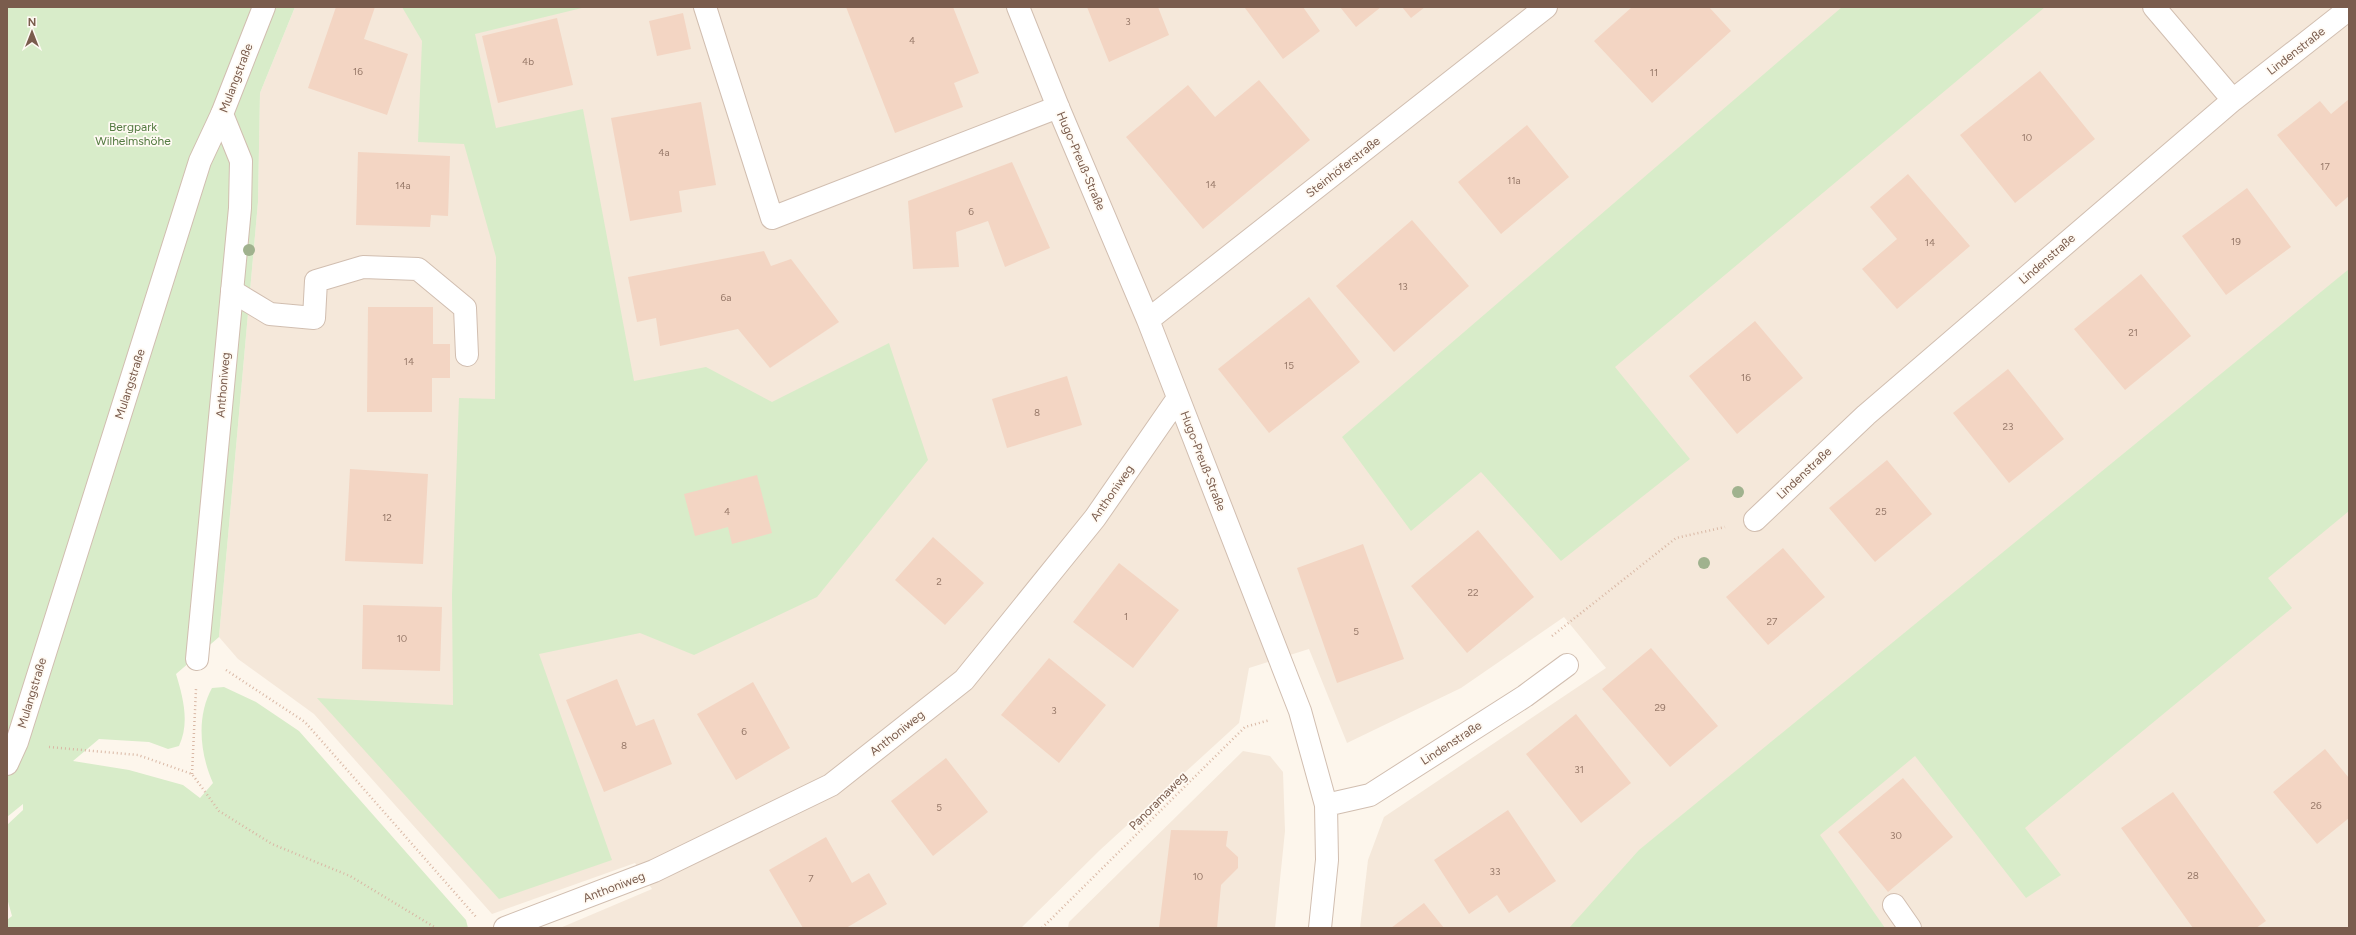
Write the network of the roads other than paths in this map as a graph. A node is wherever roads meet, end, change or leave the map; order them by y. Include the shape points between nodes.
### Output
1 (264, 7) edge
2 (705, 7) edge
3 (1018, 7) edge
4 (2154, 7) edge
5 (1538, 9) edge
6 (2349, 9) edge
7 (2234, 100) junction
8 (1058, 106) junction
9 (222, 114) junction
10 (232, 292) junction
11 (1148, 320) junction
12 (467, 355) dead end
13 (1178, 398) junction
14 (1755, 520) road end
15 (197, 659) road end
16 (1567, 665) dead end
17 (7, 764) edge
18 (1326, 805) junction
19 (1894, 905) dead end
20 (505, 928) edge
21 (1320, 928) edge
22 (1910, 928) edge

1 - 9 street, Mulangstraße
2 - 8 street via 772,218
3 - 8 street, Hugo-Preuß-Straße
4 - 7 street
5 - 11 street, Steinhöferstraße
6 - 7 street, Lindenstraße
7 - 14 street, Lindenstraße via 1866,415
8 - 11 street, Hugo-Preuß-Straße
9 - 10 street, Anthoniweg via 241,161 240,208
9 - 17 street, Mulangstraße via 200,161
10 - 12 street via 270,314 314,318 316,281 363,267 418,269 465,308
10 - 15 street, Anthoniweg
11 - 13 street, Hugo-Preuß-Straße
13 - 18 street, Hugo-Preuß-Straße via 1300,712
13 - 20 street, Anthoniweg via 1095,518 958,685 831,785 654,872
16 - 18 street, Lindenstraße via 1525,696 1370,795
18 - 21 street, Hugo-Preuß-Straße via 1327,860
19 - 22 street

